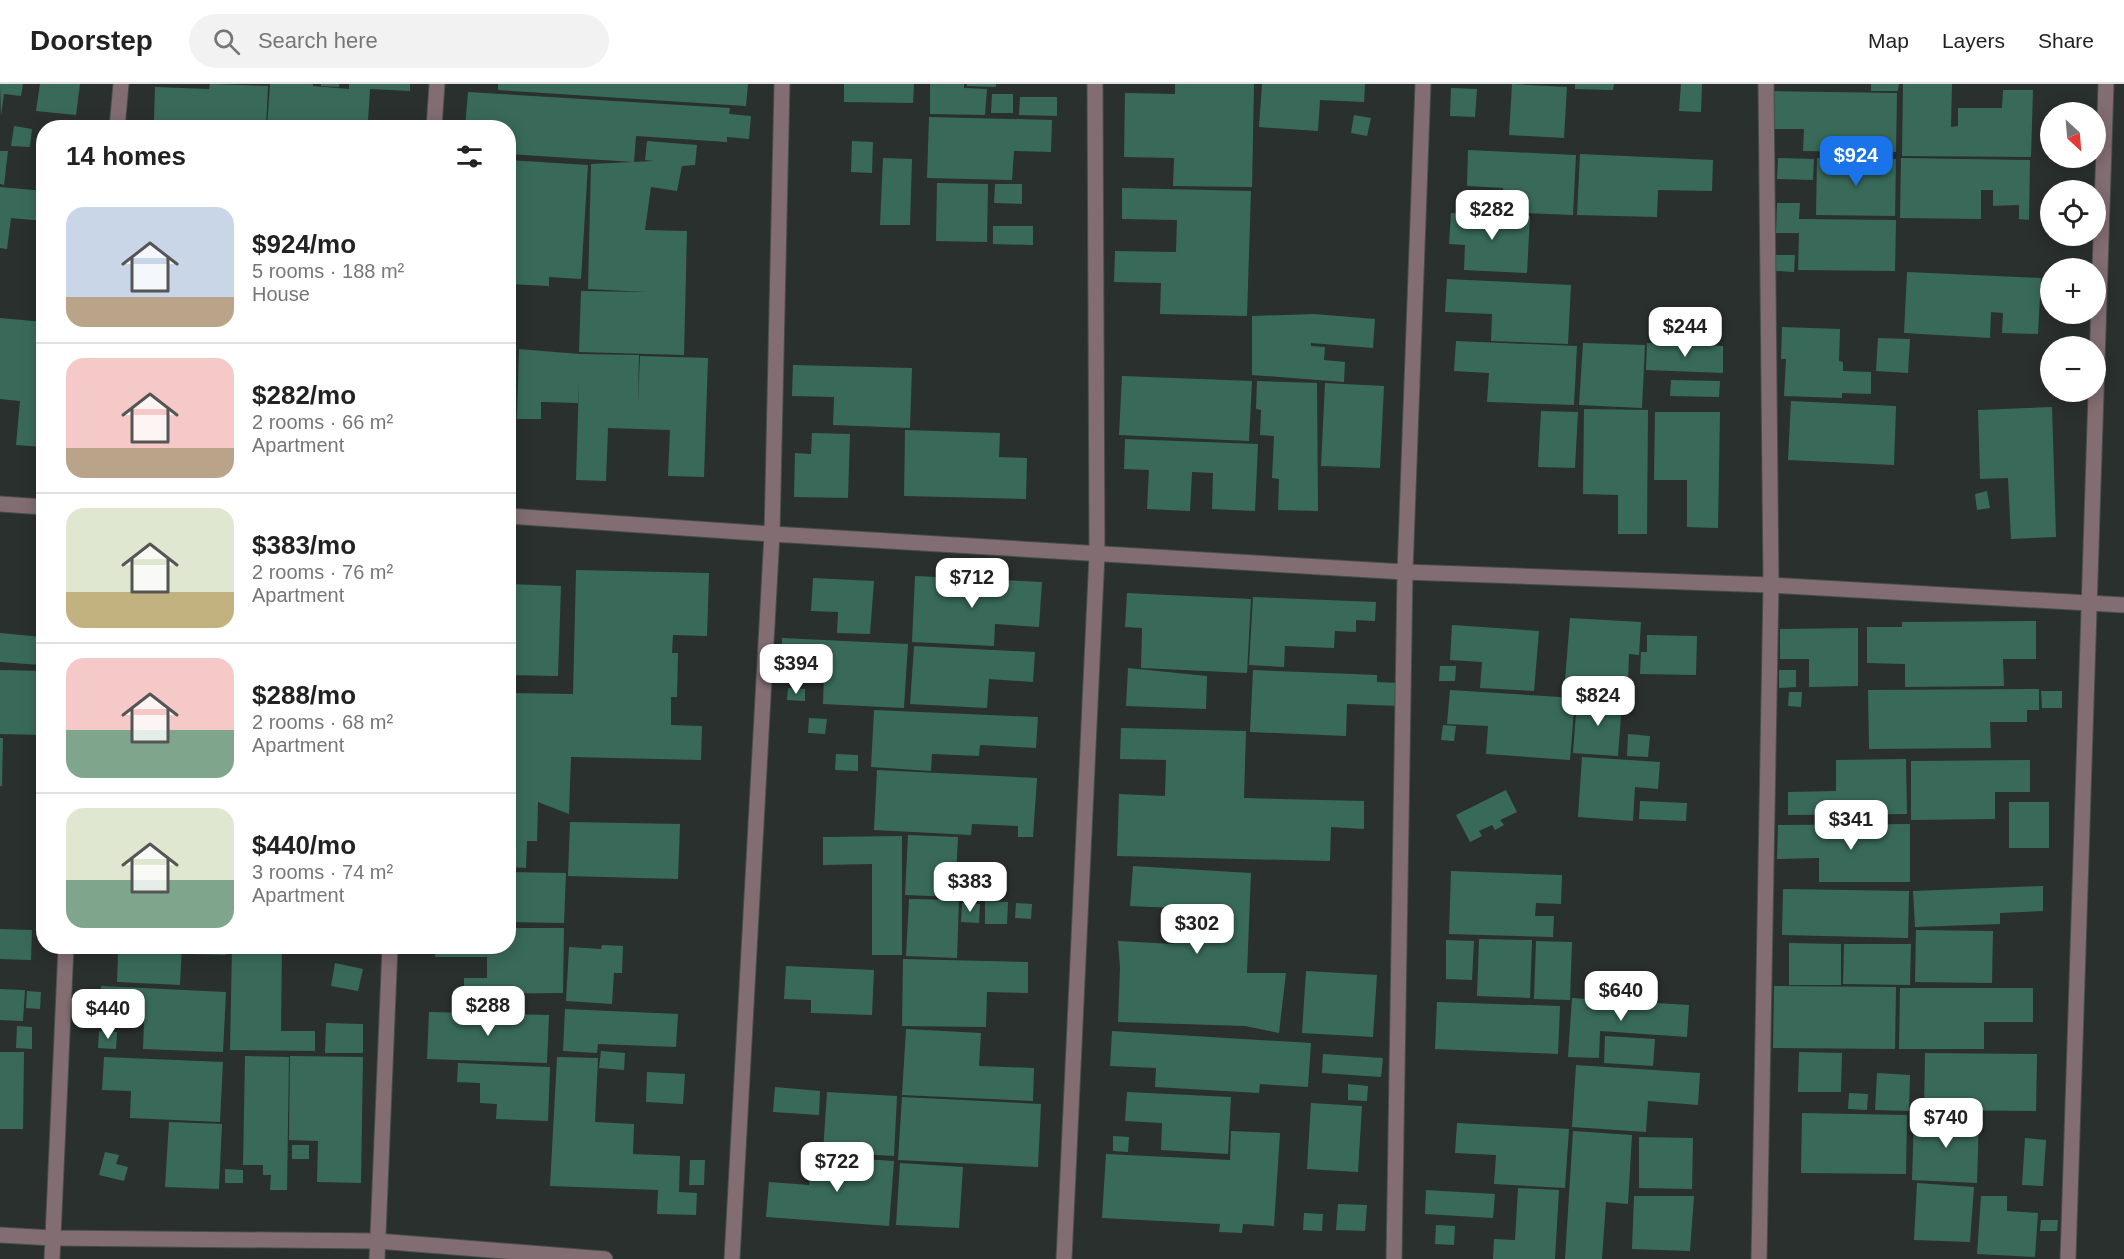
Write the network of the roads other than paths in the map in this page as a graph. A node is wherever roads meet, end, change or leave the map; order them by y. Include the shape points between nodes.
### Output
1 (121, 84) edge
2 (437, 84) edge
3 (782, 84) edge
4 (1095, 84) edge
5 (1423, 84) edge
6 (1766, 84) edge
7 (2106, 84) edge
8 (118, 120) edge
9 (435, 120) edge
10 (0, 504) edge
11 (36, 506) edge
12 (516, 517) edge
13 (772, 534) junction
14 (1097, 555) junction
15 (1405, 572) junction
16 (1770, 585) junction
17 (2089, 604) junction
18 (2124, 604) edge
19 (66, 954) edge
20 (390, 954) edge
21 (0, 1235) edge
22 (53, 1238) junction
23 (377, 1241) junction
24 (52, 1259) edge
25 (377, 1259) edge
26 (605, 1259) edge
27 (732, 1259) edge
28 (1064, 1259) edge
29 (1394, 1259) edge
30 (1759, 1259) edge
31 (2068, 1259) edge

1 - 8 street
2 - 9 street
3 - 13 street
4 - 14 street
5 - 15 street
6 - 16 street
7 - 17 street
10 - 11 street
12 - 13 street
13 - 14 street
13 - 27 street
14 - 15 street
14 - 28 street
15 - 16 street
15 - 29 street
16 - 17 street
16 - 30 street
17 - 18 street
17 - 31 street
19 - 22 street
20 - 23 street
21 - 22 street
22 - 23 street
22 - 24 street
23 - 25 street
23 - 26 street

